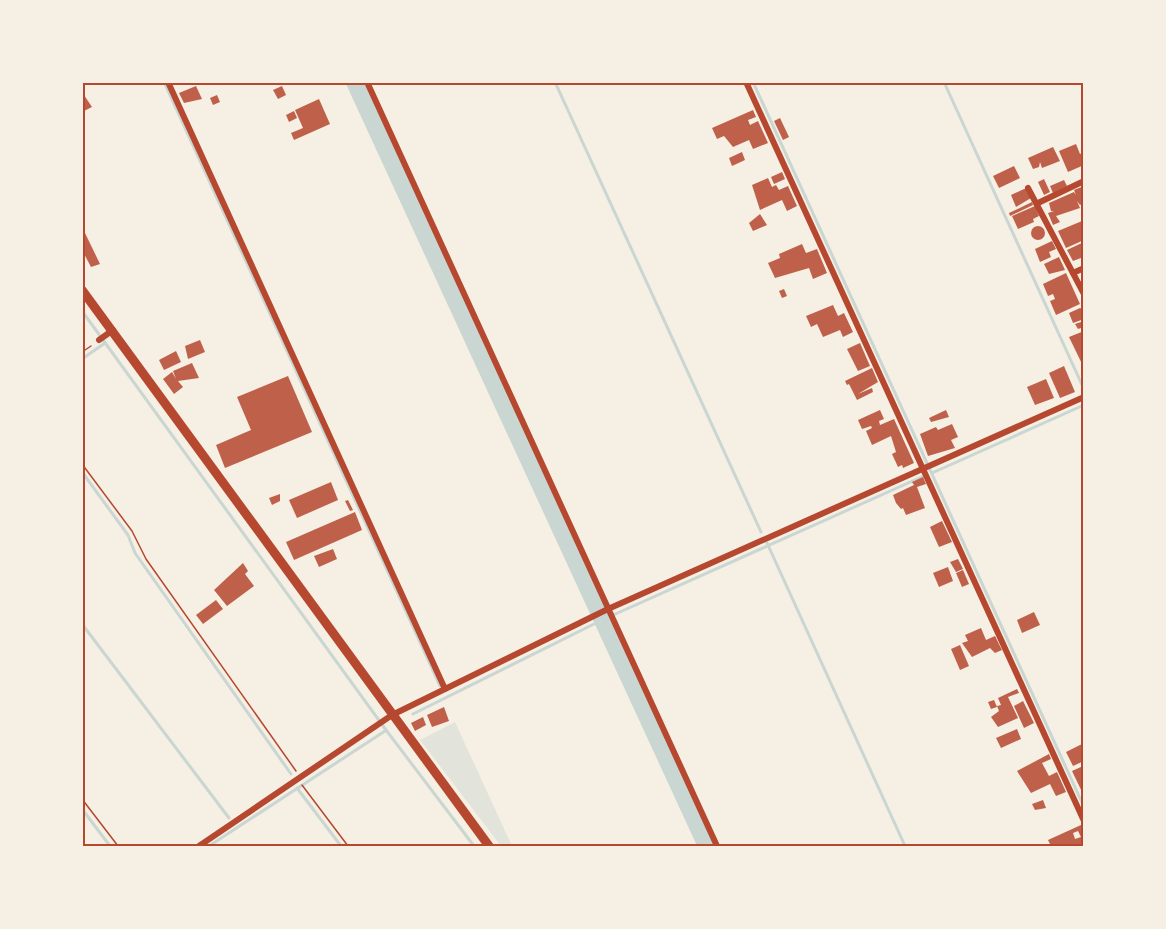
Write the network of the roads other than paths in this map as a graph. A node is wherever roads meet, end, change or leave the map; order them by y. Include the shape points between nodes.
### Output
1 (168, 82) edge
2 (367, 82) edge
3 (746, 82) edge
4 (1083, 182) edge
5 (1029, 188) dead end
6 (1038, 203) junction
7 (1083, 268) edge
8 (1073, 273) junction
9 (82, 290) edge
10 (1083, 294) edge
11 (1083, 397) edge
12 (927, 470) junction
13 (609, 613) junction
14 (445, 689) junction
15 (392, 715) junction
16 (1083, 821) edge
17 (199, 846) edge
18 (489, 846) edge
19 (717, 846) edge

1 - 14 street
2 - 13 street
3 - 12 street
4 - 6 street
5 - 6 street
6 - 8 street
7 - 8 street
8 - 10 street
9 - 15 main road via 106,335
11 - 12 street
12 - 13 street
12 - 16 street
13 - 14 street via 593,616
13 - 19 street
14 - 15 street
15 - 17 street
15 - 18 main road

